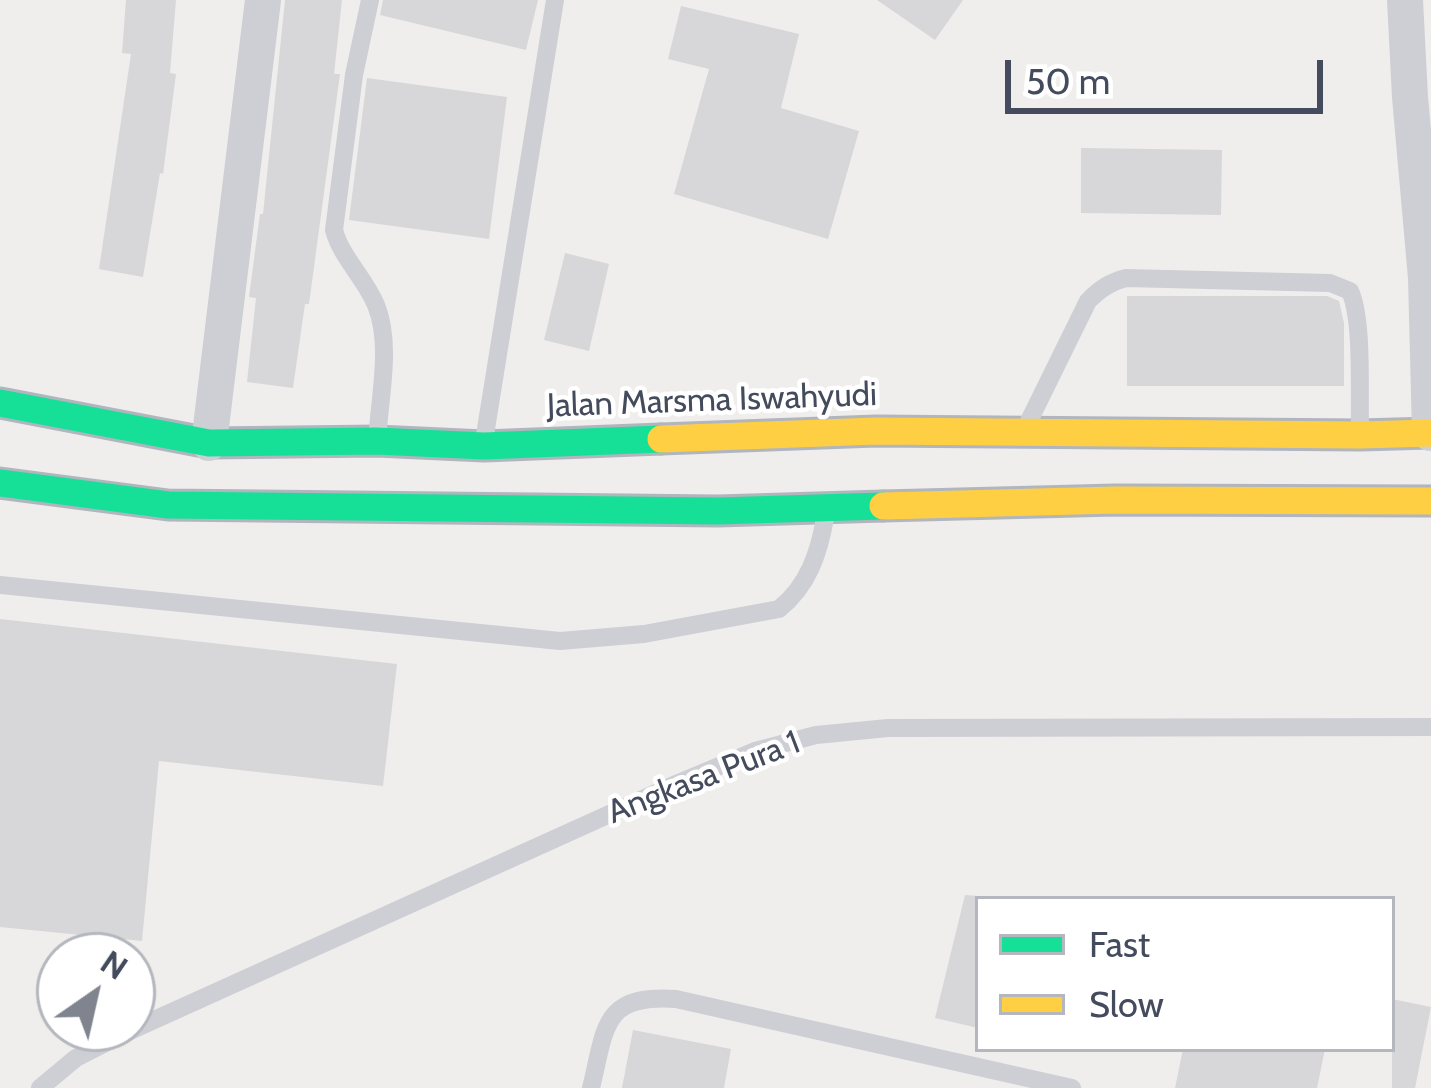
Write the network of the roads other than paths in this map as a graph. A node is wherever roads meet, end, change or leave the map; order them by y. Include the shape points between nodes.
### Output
1 (263, 0) edge
2 (370, 0) edge
3 (555, 0) edge
4 (1405, 0) edge
5 (0, 403) edge
6 (1025, 430) junction
7 (1430, 433) edge
8 (1360, 435) junction
9 (377, 441) junction
10 (209, 443) junction
11 (484, 446) junction
12 (0, 483) edge
13 (1431, 501) edge
14 (827, 508) junction
15 (0, 585) edge
16 (1431, 727) edge
17 (40, 1088) edge
18 (591, 1088) edge
19 (1072, 1088) edge

1 - 10 street
2 - 9 lane via 334,230 382,325
3 - 11 lane
4 - 7 street
5 - 10 highway, Jalan Marsma Iswahyudi
6 - 8 highway, Jalan Marsma Iswahyudi
6 - 8 lane via 1088,301 1114,281 1148,279 1330,283 1350,291
6 - 11 highway, Jalan Marsma Iswahyudi
7 - 8 highway, Jalan Marsma Iswahyudi
9 - 10 highway, Jalan Marsma Iswahyudi
9 - 11 highway, Jalan Marsma Iswahyudi
12 - 14 highway via 168,505
13 - 14 highway
14 - 15 lane via 818,555 779,609 604,638 434,630
16 - 17 lane, Angkasa Pura 1 via 888,728 755,751 121,1035
18 - 19 lane via 614,1013 651,998

